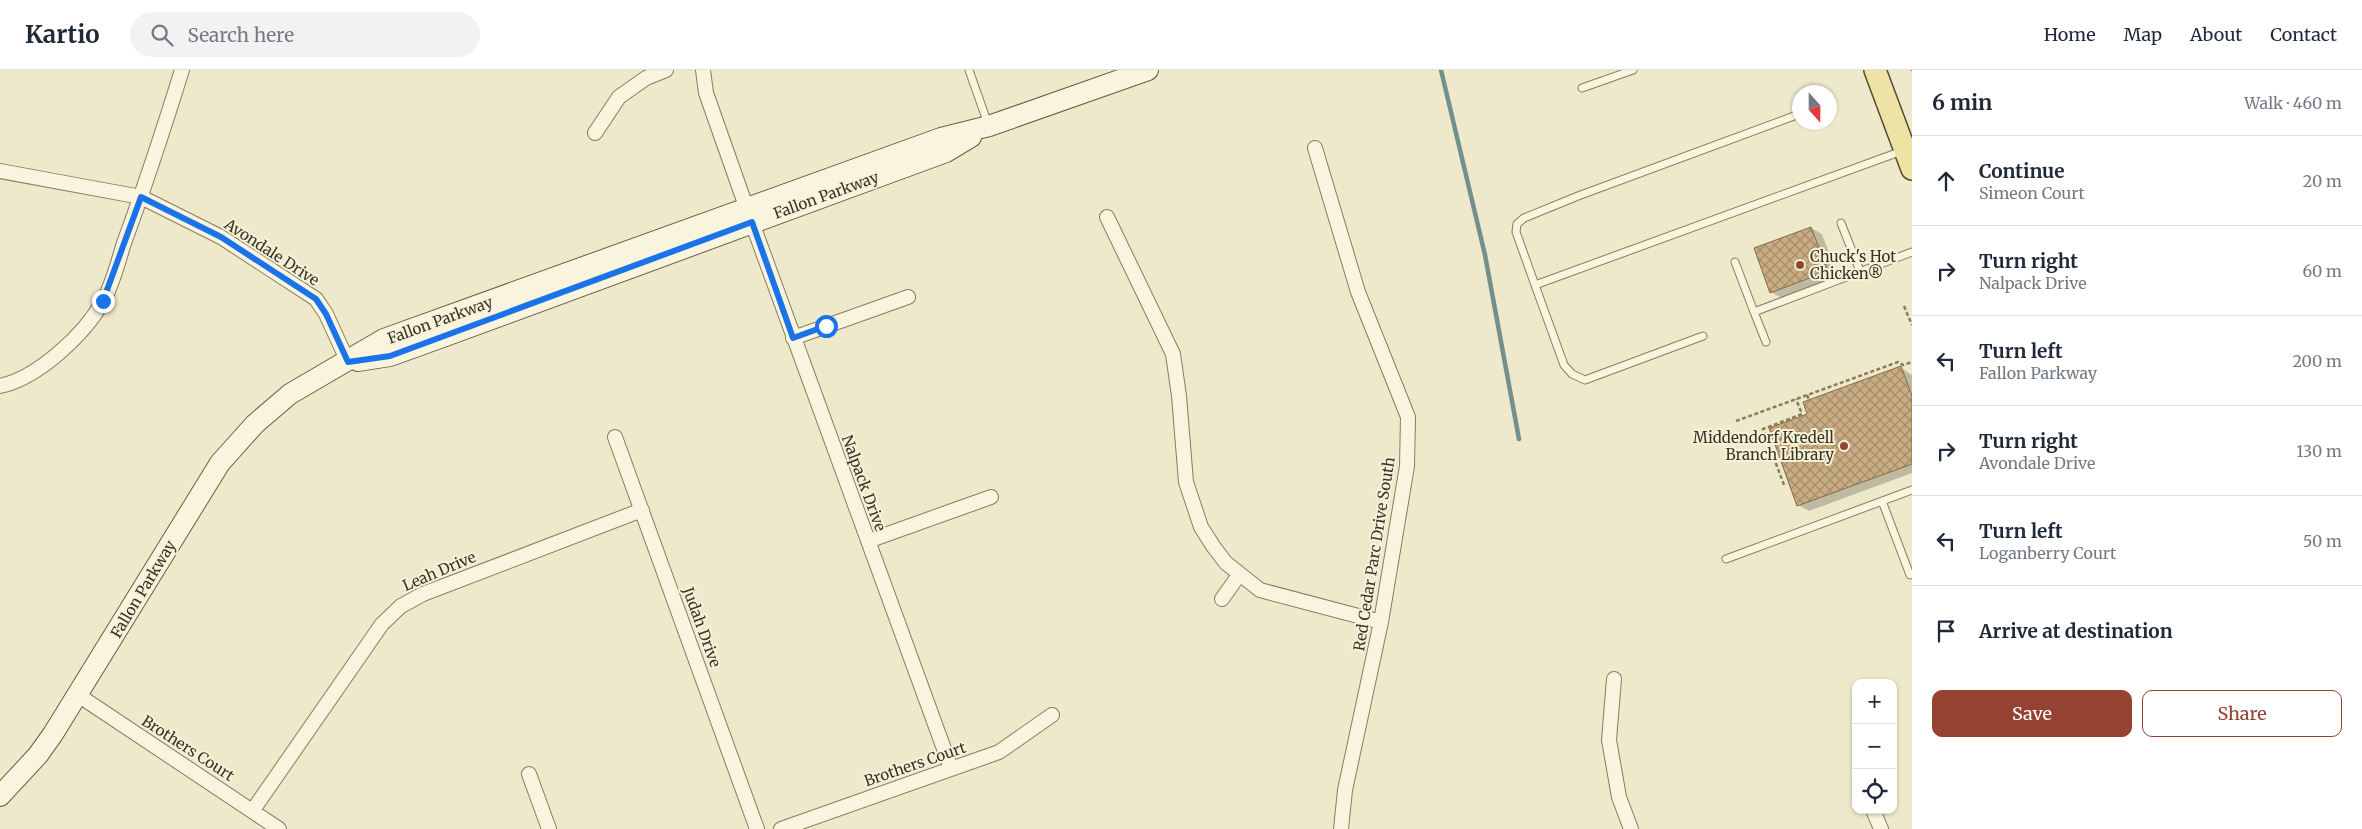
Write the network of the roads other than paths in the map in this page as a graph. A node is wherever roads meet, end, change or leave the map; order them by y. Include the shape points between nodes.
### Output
1 (182, 70) edge
2 (666, 70) edge
3 (703, 70) edge
4 (969, 70) edge
5 (1148, 70) edge
6 (1634, 70) edge
7 (1875, 70) edge
8 (1582, 88) dead end
9 (1792, 117) edge
10 (989, 126) junction
11 (594, 133) dead end
12 (1315, 148) dead end
13 (1908, 159) edge
14 (0, 171) edge
15 (141, 197) junction
16 (750, 216) junction
17 (1107, 217) dead end
18 (1841, 223) dead end
19 (1912, 252) edge
20 (1735, 262) dead end
21 (1860, 271) junction
22 (1534, 285) junction
23 (908, 297) dead end
24 (1754, 312) junction
25 (1703, 336) dead end
26 (793, 338) junction
27 (1766, 342) dead end
28 (348, 362) junction
29 (0, 386) edge
30 (615, 437) dead end
31 (1912, 490) edge
32 (991, 497) dead end
33 (1882, 501) junction
34 (642, 510) junction
35 (868, 541) junction
36 (1726, 559) dead end
37 (1239, 575) junction
38 (1910, 575) dead end
39 (1222, 599) dead end
40 (1381, 622) junction
41 (1614, 679) dead end
42 (78, 695) junction
43 (1052, 715) dead end
44 (951, 768) junction
45 (529, 774) dead end
46 (0, 796) edge
47 (253, 810) junction
48 (1875, 814) edge
49 (279, 829) edge
50 (549, 829) edge
51 (757, 829) edge
52 (781, 829) edge
53 (1341, 829) edge
54 (1632, 829) edge
55 (1881, 829) edge

1 - 15 street
2 - 11 street via 646,78 619,96
3 - 16 street, Nalpack Drive via 706,93
4 - 10 lane
5 - 10 street, Fallon Parkway
6 - 8 lane
7 - 13 main road
9 - 22 lane via 1524,218 1517,224 1516,232
10 - 16 street, Fallon Parkway via 946,152
12 - 40 street, Red Cedar Parc Drive South via 1358,292 1408,417 1407,466
13 - 22 lane
14 - 15 street, Avondale Drive
15 - 28 street, Avondale Drive via 221,237 316,299
15 - 29 street via 103,301 73,340 48,363
16 - 26 street, Nalpack Drive
16 - 28 street, Fallon Parkway via 390,356
17 - 37 street via 1173,354 1186,482 1201,527 1226,563
18 - 21 lane
19 - 21 lane
20 - 24 lane
21 - 24 lane
22 - 25 lane via 1564,365 1585,380
23 - 26 street
24 - 27 lane
26 - 35 street, Nalpack Drive
28 - 42 street, Fallon Parkway via 290,394 255,424 220,463
30 - 34 street, Judah Drive
31 - 33 lane
32 - 35 street
33 - 36 lane
33 - 38 lane
34 - 47 street, Leah Drive via 443,585 401,606 382,624
34 - 51 street, Judah Drive
35 - 44 street, Nalpack Drive
37 - 39 street
37 - 40 street via 1260,590
40 - 53 street, Red Cedar Parc Drive South via 1345,790
41 - 54 street via 1609,740 1619,797
42 - 46 street, Fallon Parkway via 38,755
42 - 47 street, Brothers Court
43 - 44 street, Brothers Court via 999,752
44 - 52 street, Brothers Court
45 - 50 street
47 - 49 street, Brothers Court
48 - 55 street

